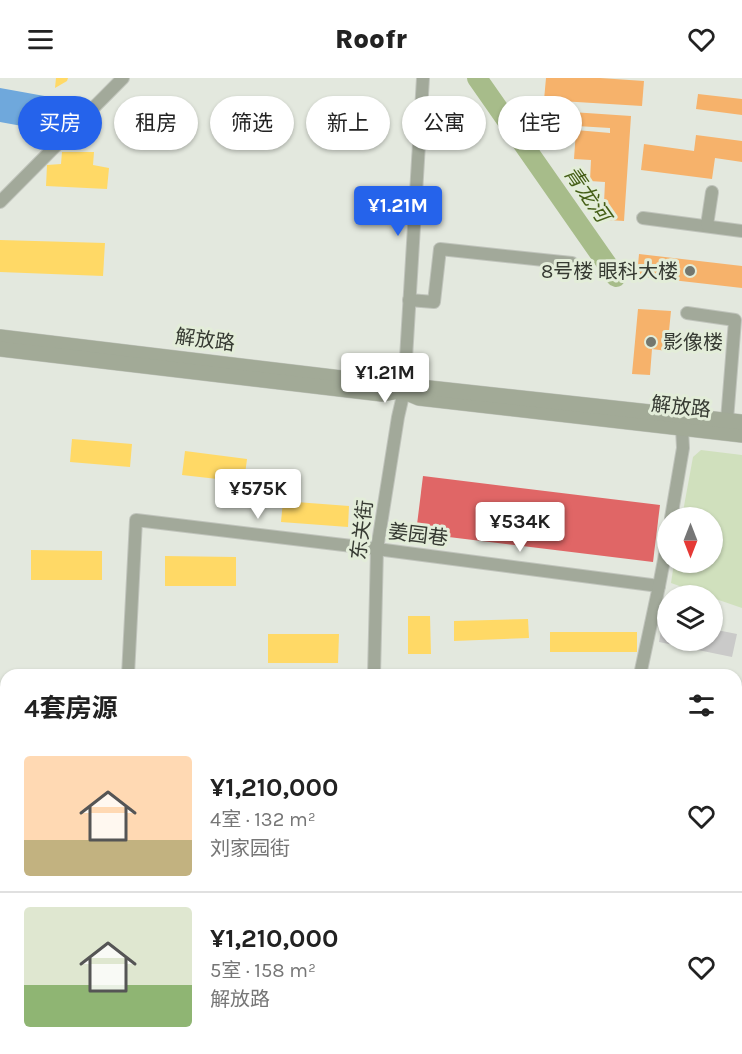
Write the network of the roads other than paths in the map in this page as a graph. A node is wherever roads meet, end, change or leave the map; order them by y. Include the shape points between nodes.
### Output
1 (123, 78) edge
2 (423, 78) edge
3 (712, 192) dead end
4 (0, 202) edge
5 (643, 218) dead end
6 (707, 225) junction
7 (742, 231) edge
8 (572, 263) dead end
9 (409, 300) junction
10 (687, 313) dead end
11 (0, 337) edge
12 (737, 337) edge
13 (0, 349) edge
14 (404, 390) junction
15 (734, 421) edge
16 (682, 429) junction
17 (742, 435) edge
18 (673, 507) edge
19 (377, 549) junction
20 (657, 586) edge
21 (657, 599) edge
22 (128, 669) edge
23 (374, 669) edge
24 (641, 669) edge

1 - 4 street
2 - 9 street, 东关街
3 - 6 street
5 - 6 street
6 - 7 street
8 - 9 street via 440,249 435,302
9 - 14 street, 东关街
10 - 12 street via 735,320
11 - 14 main road, 解放路 via 383,383
12 - 15 street
13 - 14 main road, 解放路 via 382,394
14 - 15 main road, 解放路 via 420,387
14 - 16 main road, 解放路 via 419,398
14 - 19 street, 东关街
16 - 17 main road, 解放路
16 - 18 street via 683,448
19 - 20 street, 姜园巷
19 - 22 street, 姜园巷 via 136,520
19 - 23 street, 东关街
21 - 24 street

